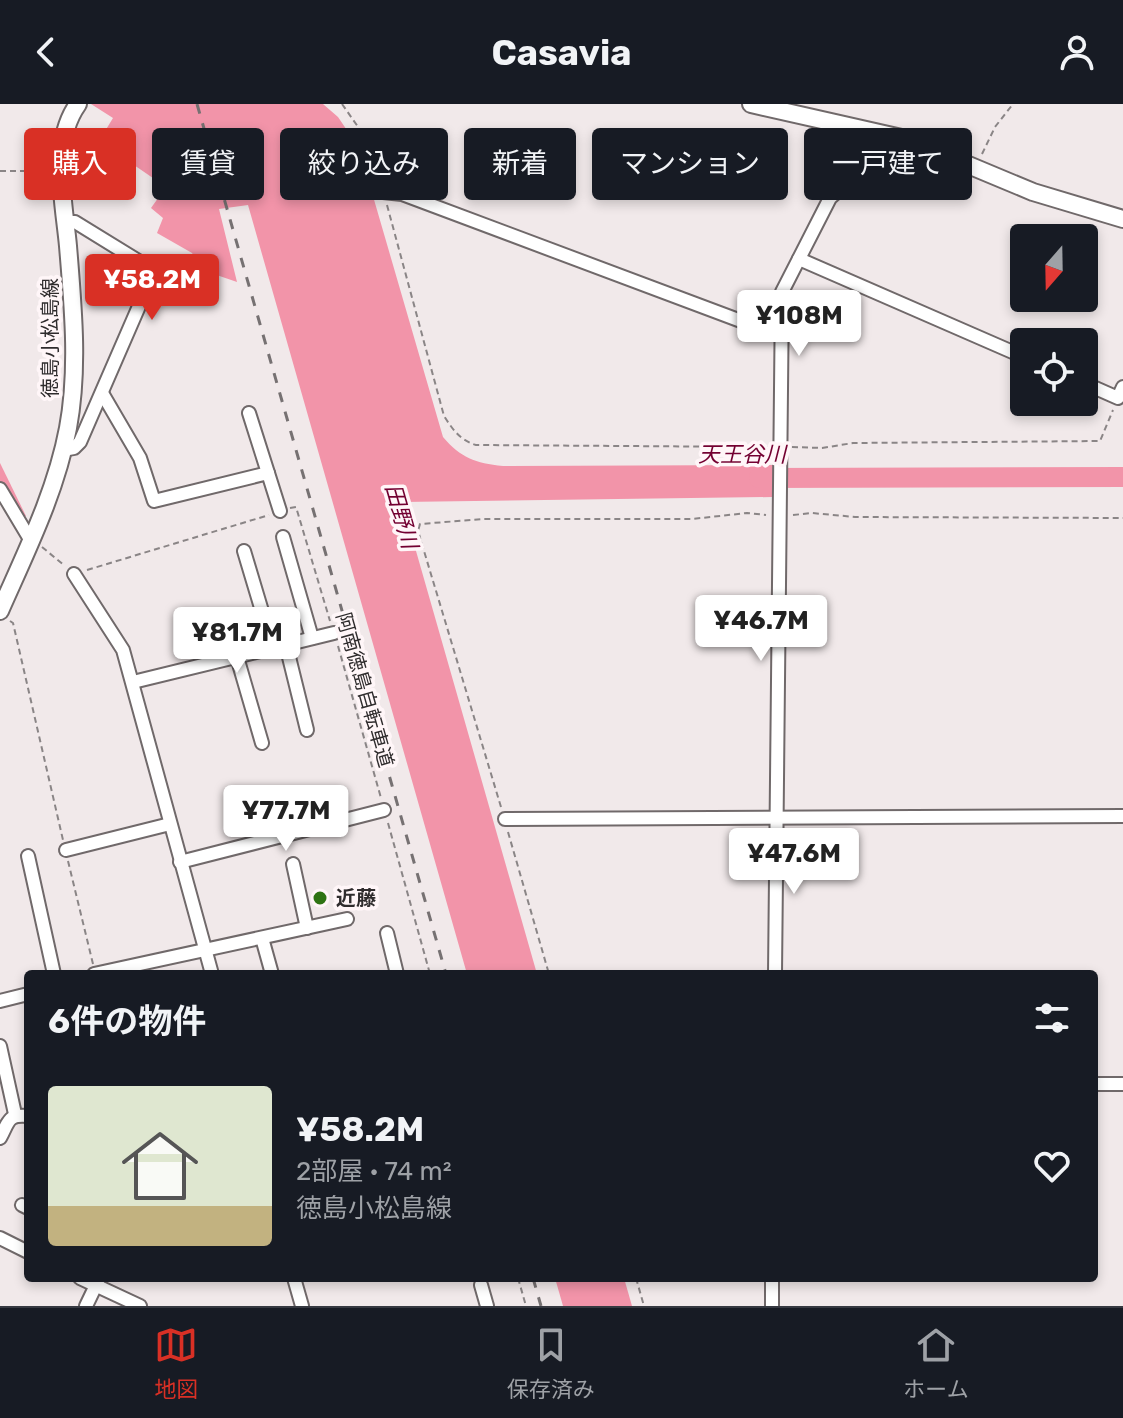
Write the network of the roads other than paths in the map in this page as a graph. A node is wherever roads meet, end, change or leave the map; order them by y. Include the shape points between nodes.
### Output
1 (78, 104) edge
2 (751, 104) edge
3 (856, 128) edge
4 (972, 165) edge
5 (418, 200) edge
6 (829, 200) edge
7 (1123, 219) edge
8 (66, 222) junction
9 (799, 259) junction
10 (781, 336) junction
11 (1010, 351) edge
12 (1098, 387) edge
13 (102, 393) junction
14 (1120, 393) edge
15 (249, 413) dead end
16 (63, 450) junction
17 (268, 473) junction
18 (0, 489) edge
19 (280, 511) road end
20 (283, 537) dead end
21 (31, 541) junction
22 (244, 551) dead end
23 (74, 574) road end
24 (0, 612) edge
25 (334, 633) road end
26 (312, 638) junction
27 (280, 646) junction
28 (237, 657) junction
29 (133, 682) junction
30 (307, 730) dead end
31 (262, 743) dead end
32 (384, 810) road end
33 (1123, 816) edge
34 (777, 817) junction
35 (505, 819) road end
36 (170, 824) junction
37 (66, 850) road end
38 (28, 856) dead end
39 (180, 862) junction
40 (293, 864) dead end
41 (347, 919) dead end
42 (307, 928) junction
43 (387, 933) dead end
44 (262, 938) junction
45 (205, 951) junction
46 (53, 970) edge
47 (113, 970) edge
48 (211, 970) edge
49 (271, 970) edge
50 (396, 970) edge
51 (775, 970) edge
52 (24, 995) edge
53 (0, 1001) edge
54 (0, 1046) edge
55 (1098, 1084) edge
56 (1123, 1084) edge
57 (22, 1115) edge
58 (2, 1130) edge
59 (0, 1238) edge
60 (24, 1250) edge
61 (97, 1282) edge
62 (295, 1282) edge
63 (772, 1282) edge
64 (481, 1285) dead end
65 (298, 1304) edge
66 (86, 1306) edge
67 (140, 1306) edge
68 (487, 1306) edge
69 (772, 1306) edge

1 - 8 main road, 徳島小松島線 via 63,144
2 - 3 main road
4 - 7 main road via 1033,192
5 - 10 street
6 - 9 street
8 - 13 street via 75,222 145,270 143,297
8 - 16 main road, 徳島小松島線 via 74,373
9 - 10 street via 782,292
9 - 11 street
10 - 34 street
12 - 14 street
13 - 16 street via 80,442
13 - 17 street via 140,458 154,501
15 - 17 street
16 - 21 main road, 徳島小松島線
17 - 19 street
18 - 21 street
20 - 26 street
21 - 24 main road, 徳島小松島線
22 - 27 street
23 - 29 street via 123,650
25 - 26 street
26 - 27 street
27 - 28 street
27 - 30 street
28 - 29 street
28 - 31 street
29 - 36 street
32 - 39 street
33 - 34 street
34 - 35 street
34 - 51 street
36 - 37 street
36 - 39 street
38 - 46 street
39 - 45 street
40 - 42 street
41 - 42 street
42 - 44 street
43 - 50 street
44 - 45 street
44 - 49 street
45 - 47 street
45 - 48 street
52 - 53 street
54 - 57 street
55 - 56 street
57 - 58 street
59 - 60 street
61 - 66 street
61 - 67 street
62 - 65 street
63 - 69 street
64 - 68 street

